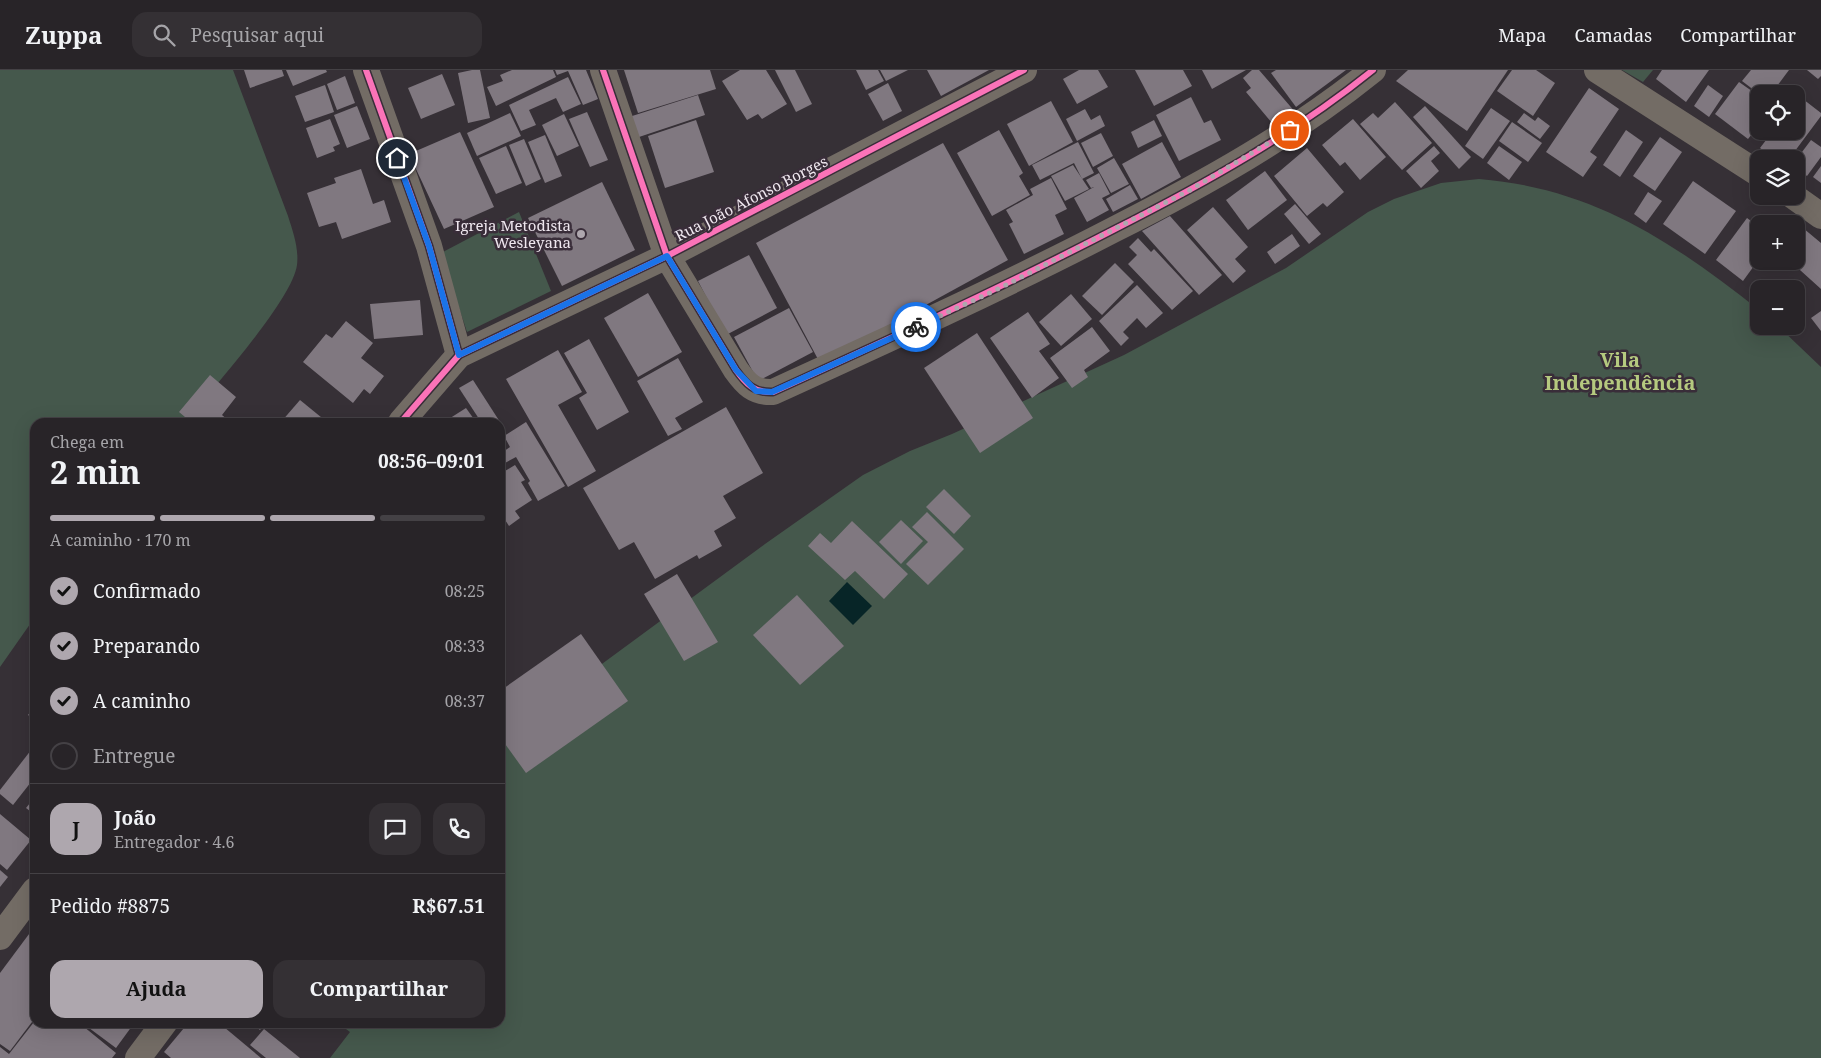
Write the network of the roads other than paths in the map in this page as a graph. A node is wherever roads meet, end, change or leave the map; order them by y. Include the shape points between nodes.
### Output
1 (366, 70) edge
2 (603, 70) edge
3 (1024, 70) edge
4 (1373, 70) edge
5 (1597, 70) edge
6 (1750, 168) edge
7 (1805, 205) edge
8 (1821, 216) edge
9 (667, 256) junction
10 (459, 355) junction
11 (404, 418) edge
12 (30, 897) edge
13 (0, 937) edge
14 (160, 1028) edge
15 (138, 1058) edge

1 - 10 street via 429,246
2 - 9 street
3 - 9 street, Rua João Afonso Borges
4 - 9 street via 1290,130 1190,190 1000,288 772,392 756,391 736,370
5 - 6 street
7 - 8 street
9 - 10 street, Rua João Afonso Borges
10 - 11 street, Rua João Afonso Borges
12 - 13 street
14 - 15 street

